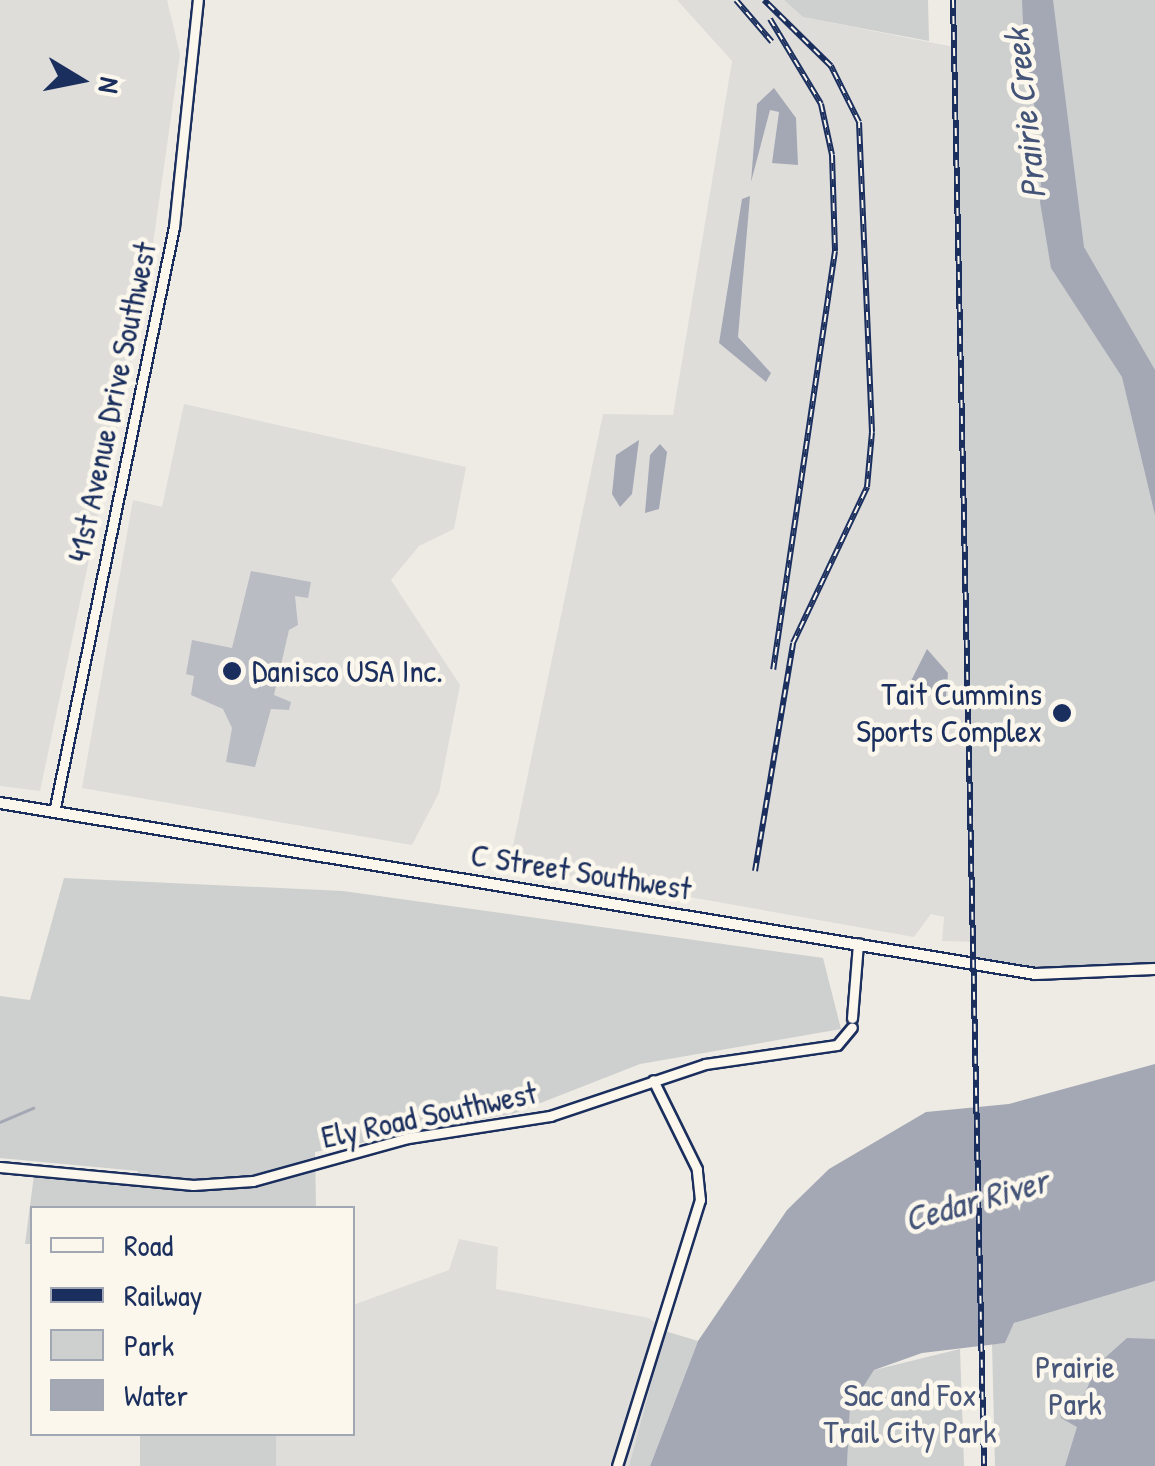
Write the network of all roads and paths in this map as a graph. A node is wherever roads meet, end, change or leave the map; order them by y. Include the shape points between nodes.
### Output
1 (198, 0) edge
2 (0, 803) edge
3 (54, 812) junction
4 (858, 943) junction
5 (1155, 969) edge
6 (653, 1080) junction
7 (0, 1167) edge
8 (618, 1466) edge

1 - 3 street, 41st Avenue Drive Southwest via 174,226
2 - 3 main road, C Street Southwest
3 - 4 main road, C Street Southwest
4 - 5 main road, C Street Southwest via 1054,976
4 - 6 street, Ely Road Southwest via 852,1022 837,1045
6 - 7 street, Ely Road Southwest via 550,1116 408,1138 224,1186
6 - 8 street via 697,1169 700,1200

